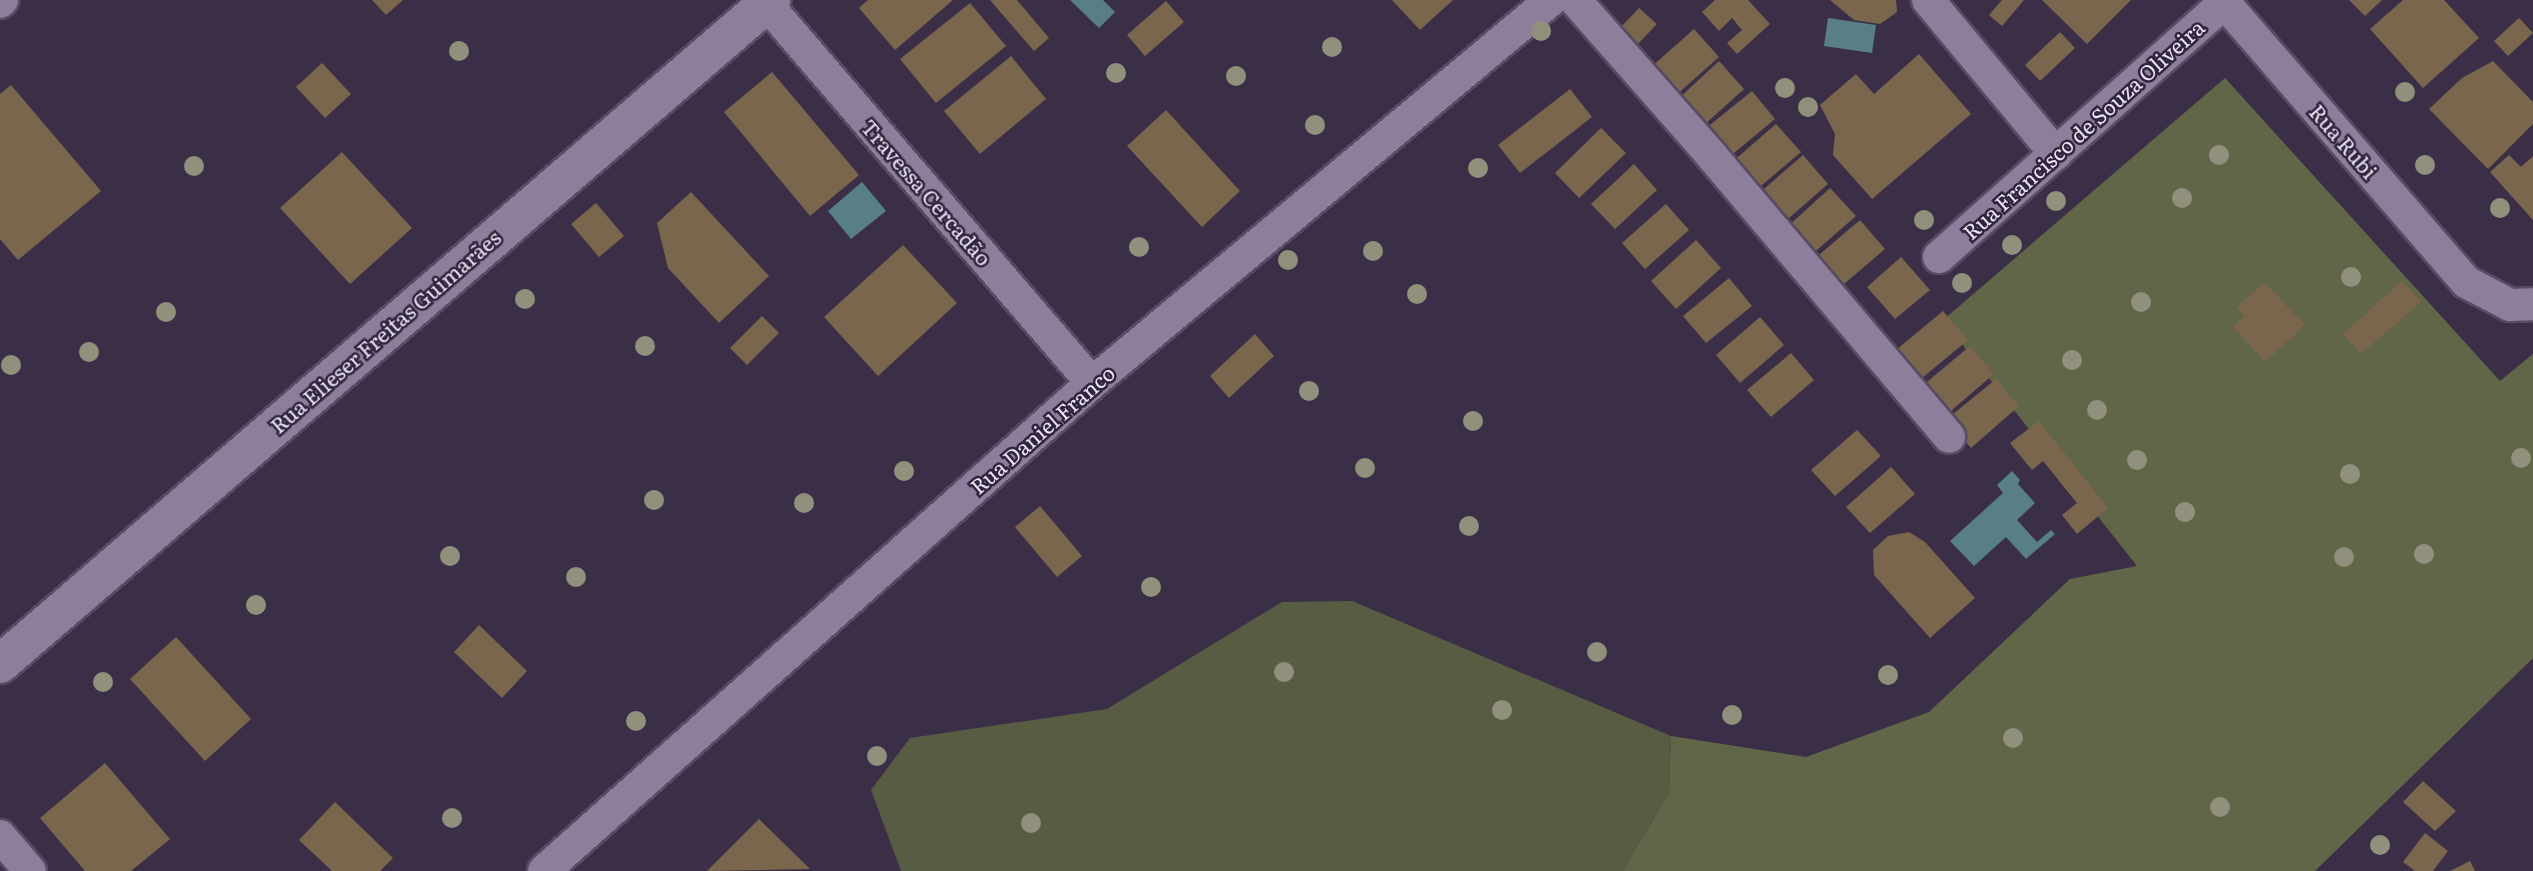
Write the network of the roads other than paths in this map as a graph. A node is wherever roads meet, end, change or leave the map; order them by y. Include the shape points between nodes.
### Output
1 (1551, 0) edge
2 (1575, 0) edge
3 (1928, 0) edge
4 (767, 1) edge
5 (2225, 1) edge
6 (2056, 154) junction
7 (1939, 257) dead end
8 (2533, 304) edge
9 (1092, 383) junction
10 (1949, 437) dead end
11 (0, 664) edge
12 (0, 836) edge
13 (30, 871) edge
14 (544, 871) edge

1 - 9 street, Rua Daniel Franco
2 - 10 street
3 - 6 street
4 - 9 street, Travessa Cercadão
4 - 11 street, Rua Elieser Freitas Guimarães
5 - 6 street, Rua Francisco de Souza Oliveira
5 - 8 street, Rua Rubi via 2466,282 2510,305
6 - 7 street, Rua Francisco de Souza Oliveira
9 - 14 street, Rua Daniel Franco
12 - 13 street

